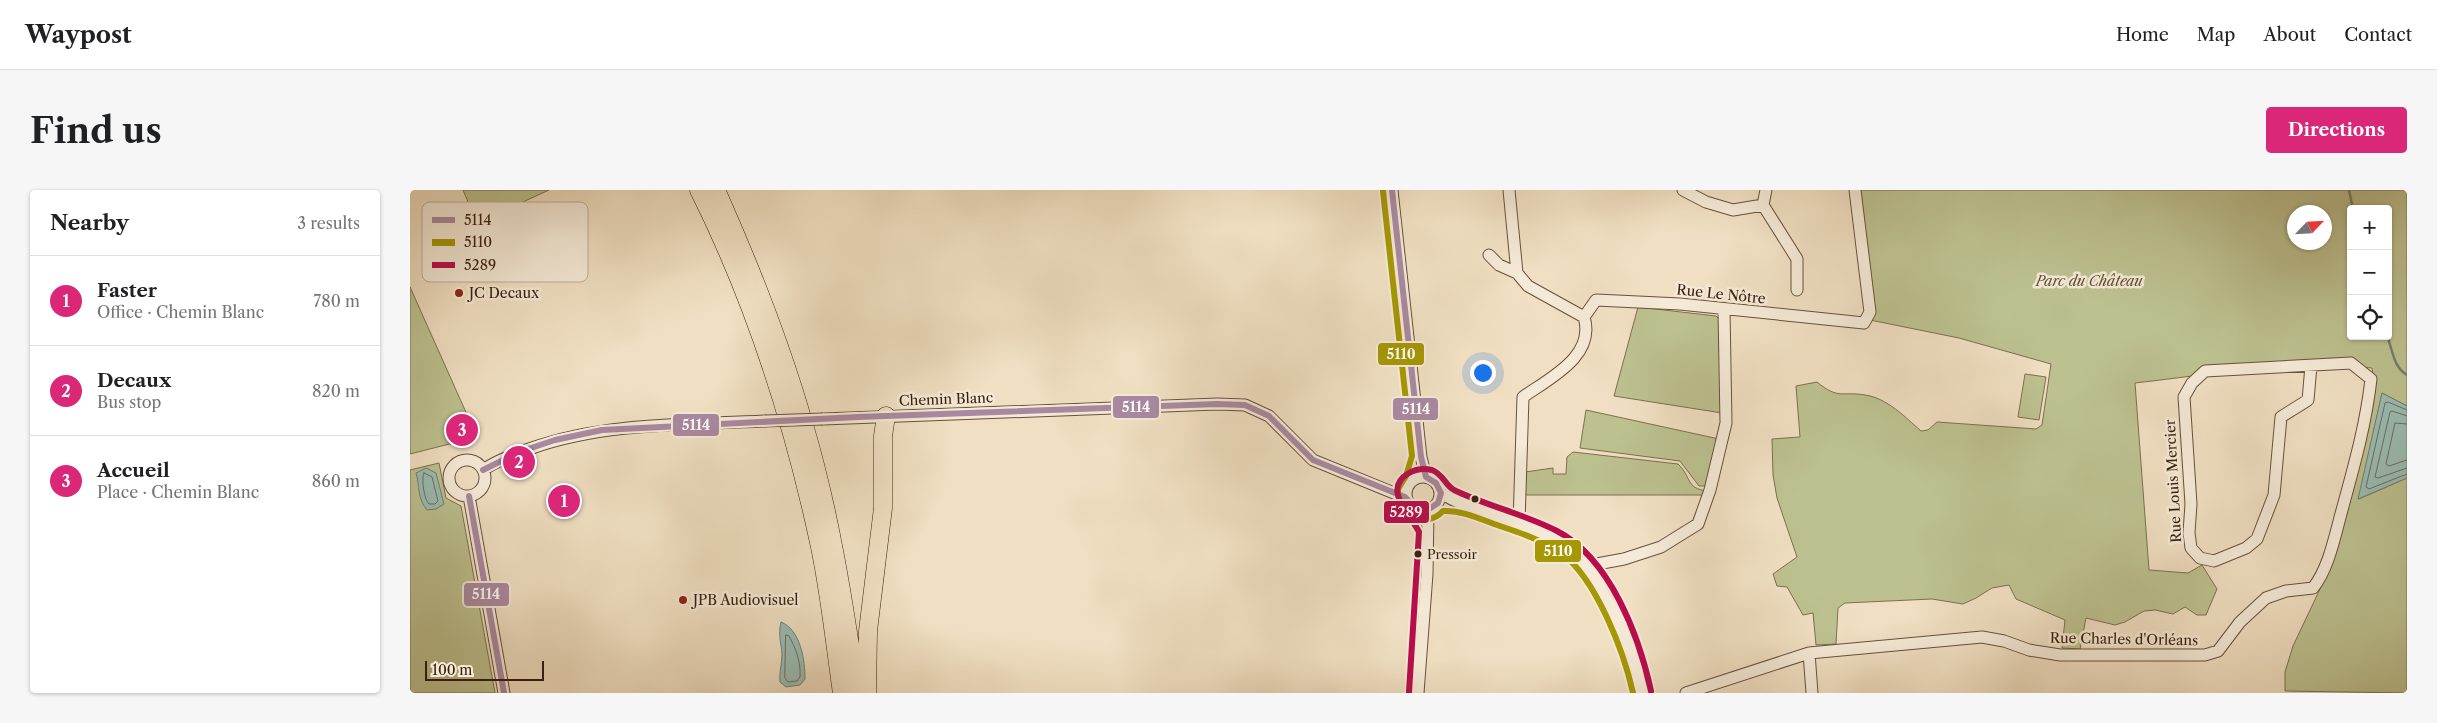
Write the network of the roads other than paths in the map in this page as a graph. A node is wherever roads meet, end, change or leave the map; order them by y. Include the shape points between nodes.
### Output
1 (699, 190) edge
2 (716, 190) edge
3 (1392, 190) edge
4 (1509, 190) edge
5 (1683, 190) edge
6 (1766, 190) edge
7 (1855, 190) edge
8 (1763, 205) junction
9 (1489, 255) dead end
10 (1516, 273) junction
11 (1797, 290) dead end
12 (1724, 310) junction
13 (1584, 316) junction
14 (2311, 366) junction
15 (2189, 387) joint
16 (886, 416) junction
17 (1421, 457) junction
18 (483, 470) junction
19 (1426, 477) junction
20 (1409, 488) junction
21 (469, 496) junction
22 (1440, 497) junction
23 (1423, 511) junction
24 (1519, 523) junction
25 (1586, 566) junction
26 (1809, 653) junction
27 (504, 693) edge
28 (842, 693) edge
29 (857, 693) edge
30 (867, 693) edge
31 (1418, 693) edge
32 (1642, 693) edge
33 (1686, 693) edge
34 (1812, 693) edge

1 - 28 highway via 757,328 791,428 820,548
2 - 29 highway via 774,331 804,425 833,542
3 - 17 street
4 - 10 street
5 - 8 street via 1706,202 1733,210
6 - 8 street
7 - 12 street, Rue Le Nôtre via 1870,312 1864,323
8 - 11 street via 1797,259
9 - 10 street via 1499,265
10 - 13 street via 1528,286
12 - 13 street, Rue Le Nôtre via 1680,304 1596,300
12 - 25 street via 1726,423 1698,524 1661,547 1624,559
13 - 24 street via 1586,335 1582,348 1572,361 1523,397
14 - 15 street, Rue Charles d'Orléans via 2205,372
14 - 15 street, Rue Louis Mercier via 2308,400 2281,417 2274,495 2257,539 2246,548 2214,561 2200,558 2191,548 2184,397
14 - 26 street, Rue Charles d'Orléans via 2351,363 2371,379 2366,418 2332,548 2313,588 2286,591 2266,598 2240,622 2218,651 2205,655 2060,655 1982,637
16 - 18 street, Chemin Blanc, bridge via 602,430 519,452
16 - 20 street, Chemin Blanc via 1244,405 1269,416 1313,460 1390,491
16 - 30 highway via 883,508 868,631
17 - 19 street
17 - 20 street
18 - 21 street via 482,487
18 - 21 street via 477,463 467,460 452,468 451,485 459,494
19 - 20 street
19 - 22 street via 1436,483
20 - 23 street via 1408,504
21 - 27 street
22 - 23 street
22 - 24 street
23 - 31 street via 1428,530
24 - 25 street via 1562,543 1574,551
25 - 32 street via 1624,630 1634,655
26 - 33 street, Rue Charles d'Orléans
26 - 34 street

